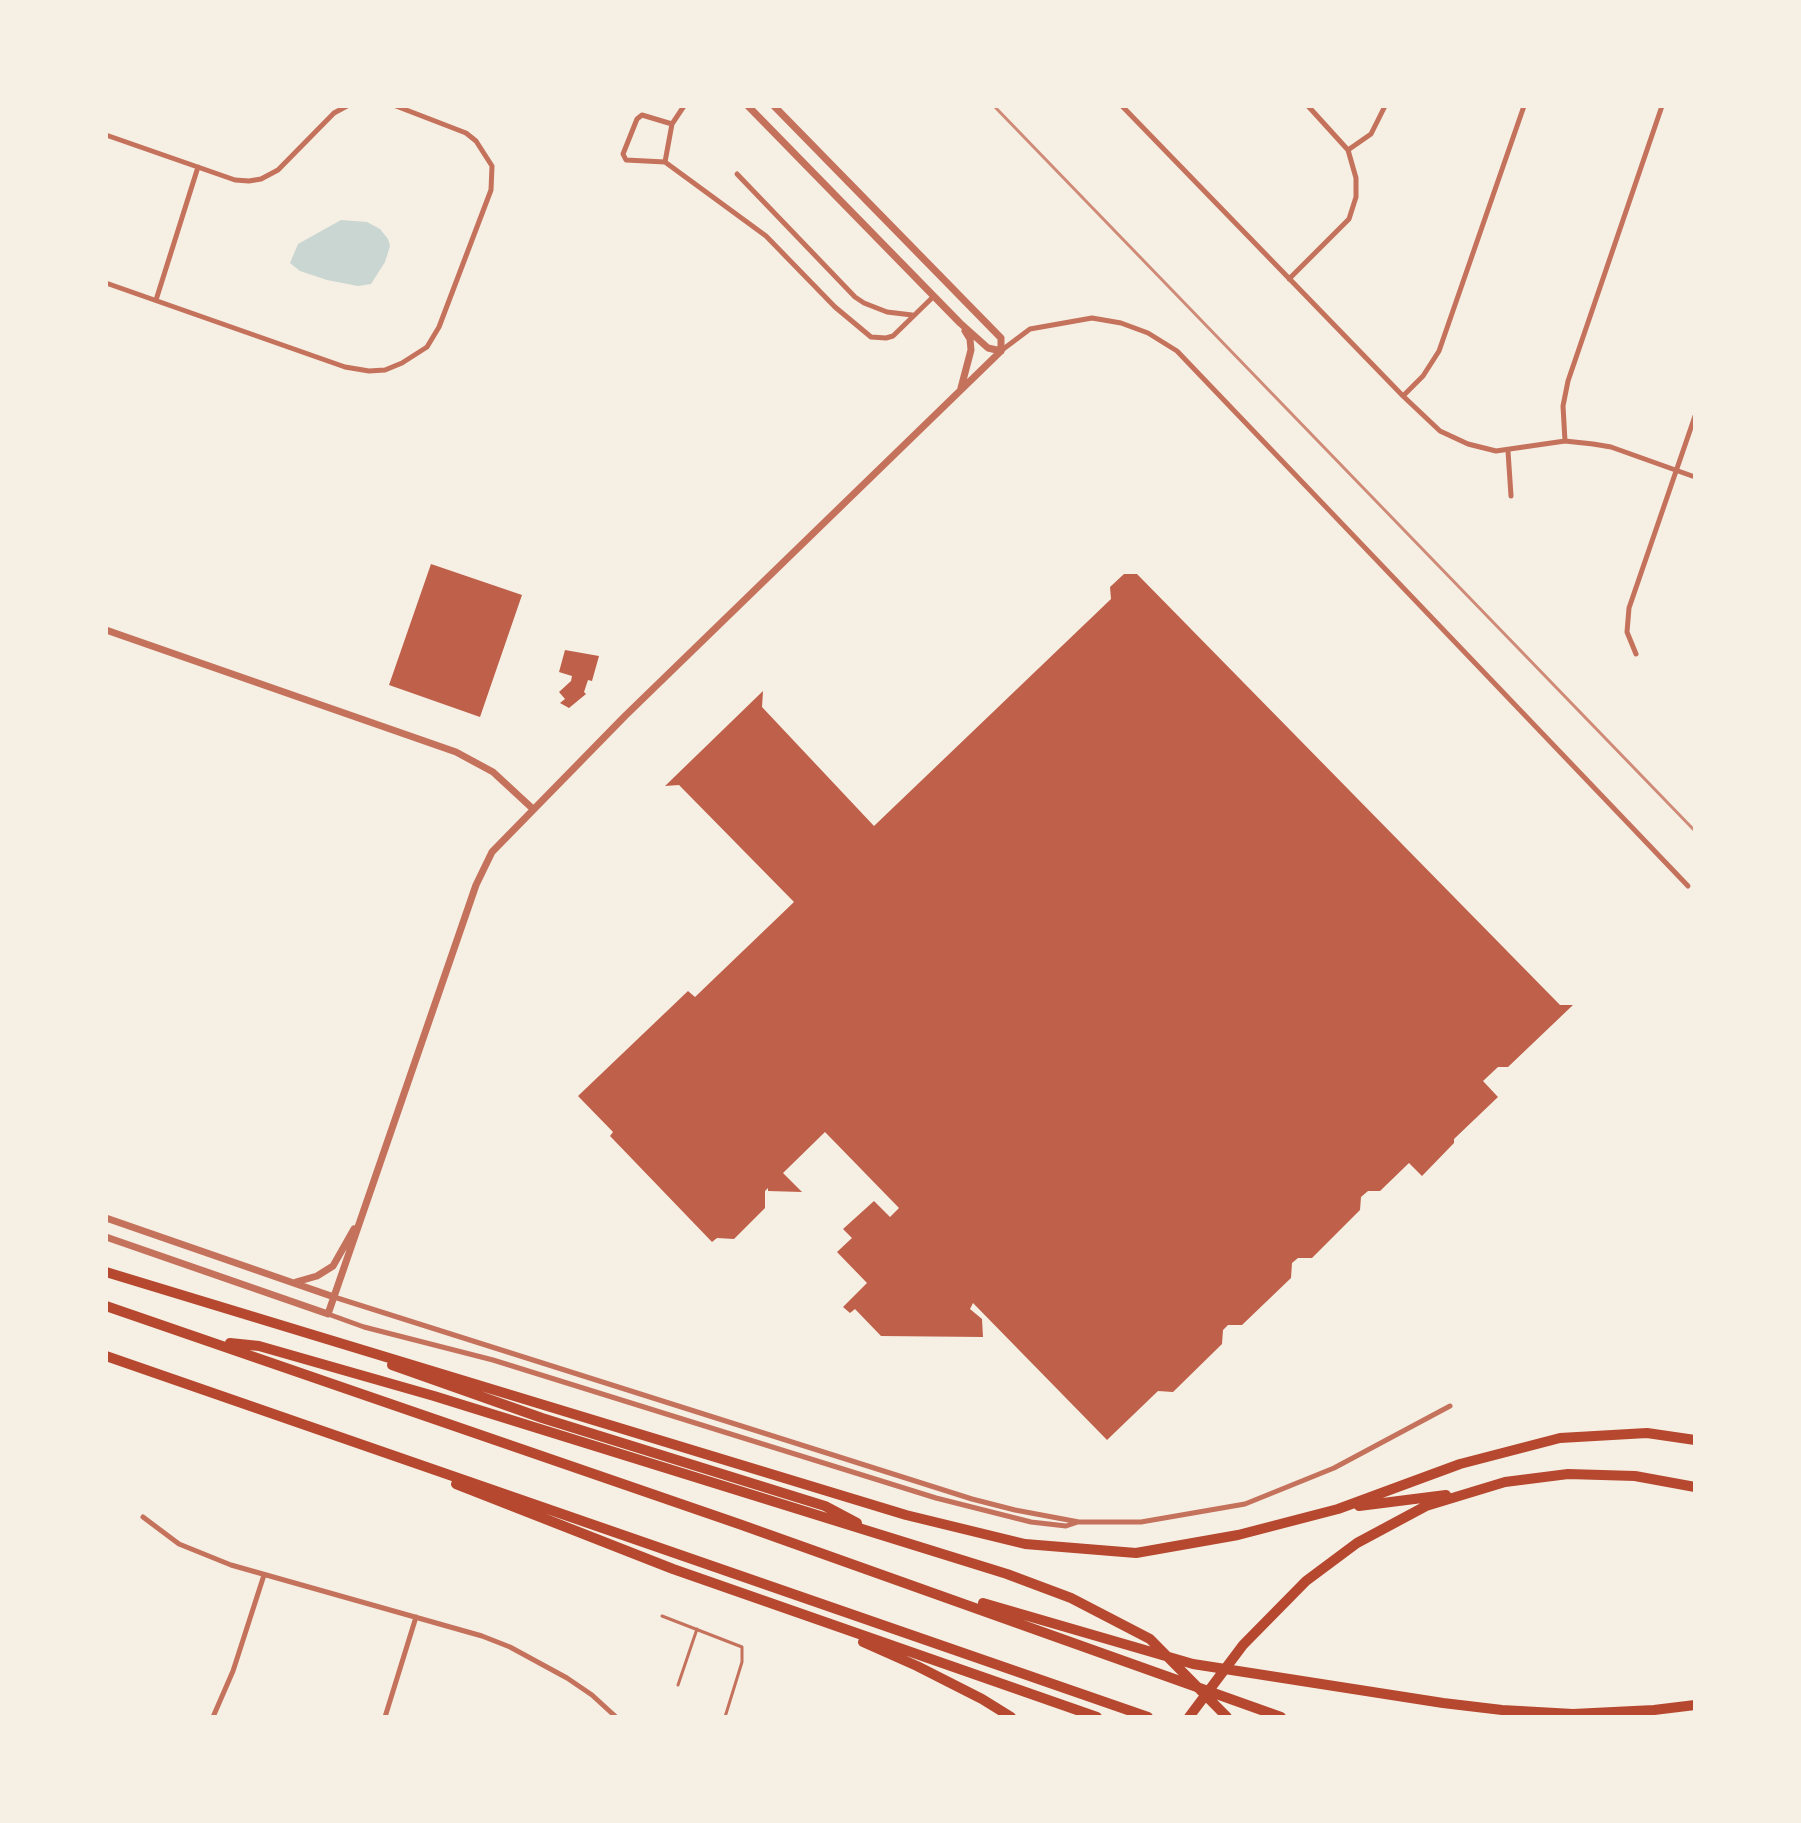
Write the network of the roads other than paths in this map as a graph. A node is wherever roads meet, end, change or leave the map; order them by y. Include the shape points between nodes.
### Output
1 (347, 106) edge
2 (396, 106) edge
3 (684, 106) edge
4 (748, 106) edge
5 (774, 106) edge
6 (1122, 106) edge
7 (1308, 106) edge
8 (1385, 106) edge
9 (1524, 106) edge
10 (1662, 106) edge
11 (406, 107) edge
12 (336, 108) edge
13 (672, 124) junction
14 (106, 135) edge
15 (1348, 150) junction
16 (665, 162) junction
17 (198, 167) junction
18 (737, 174) dead end
19 (1289, 279) junction
20 (106, 283) edge
21 (934, 296) junction
22 (156, 300) junction
23 (913, 315) junction
24 (960, 323) junction
25 (1001, 351) junction
26 (959, 392) junction
27 (1403, 396) junction
28 (1695, 416) edge
29 (1565, 441) junction
30 (1508, 451) junction
31 (1677, 470) junction
32 (1695, 477) edge
33 (1511, 496) dead end
34 (106, 630) edge
35 (1636, 654) dead end
36 (533, 809) junction
37 (1688, 886) dead end
38 (364, 1209) junction
39 (106, 1218) edge
40 (106, 1237) edge
41 (106, 1272) edge
42 (288, 1281) junction
43 (334, 1297) junction
44 (106, 1306) edge
45 (328, 1314) junction
46 (285, 1326) junction
47 (208, 1340) junction
48 (106, 1356) edge
49 (1450, 1406) dead end
50 (321, 1432) junction
51 (1695, 1440) edge
52 (1695, 1487) edge
53 (1468, 1492) junction
54 (1338, 1509) junction
55 (143, 1517) dead end
56 (1079, 1522) junction
57 (880, 1535) junction
58 (264, 1575) junction
59 (904, 1581) junction
60 (662, 1616) dead end
61 (803, 1616) junction
62 (416, 1617) junction
63 (697, 1629) junction
64 (678, 1685) dead end
65 (1695, 1705) edge
66 (213, 1717) edge
67 (385, 1717) edge
68 (616, 1717) edge
69 (725, 1717) edge
70 (1011, 1717) edge
71 (1097, 1717) edge
72 (1148, 1717) edge
73 (1189, 1717) edge
74 (1227, 1717) edge
75 (1281, 1717) edge

1 - 12 street
2 - 11 street
3 - 13 street
4 - 21 street
5 - 25 street via 1001,338
6 - 19 street
7 - 15 street
8 - 15 street via 1371,134
9 - 27 street via 1445,338 1432,365
10 - 29 street via 1568,381
11 - 22 street via 476,141 492,166 491,190 427,347 385,370 345,367
12 - 17 street via 270,175 235,180
13 - 16 street
13 - 16 street via 642,115 623,154 633,162
14 - 17 street
15 - 19 street via 1356,178 1353,210
16 - 23 street via 766,236 865,333 877,339 893,336
17 - 22 street
18 - 23 street via 855,297 887,312
19 - 27 street
20 - 22 street
21 - 23 street
21 - 24 street
24 - 25 street via 988,348
24 - 26 street via 971,350
25 - 26 street
25 - 37 street via 1030,329 1092,318 1148,333 1177,351
26 - 36 street
27 - 30 street via 1452,438
28 - 31 street
29 - 30 street
29 - 31 street via 1611,447
30 - 33 street
31 - 32 street
31 - 35 street via 1629,608 1627,632
34 - 36 street via 465,755 499,776
36 - 38 street via 499,842 481,871
38 - 42 street via 333,1266 311,1279
38 - 43 street
39 - 42 street
40 - 45 street
41 - 46 highway
42 - 43 street
43 - 45 street
43 - 56 street via 972,1499
44 - 47 highway
45 - 56 street via 936,1498 1031,1522
46 - 54 highway via 906,1515 1025,1544 1136,1553 1238,1535
46 - 57 highway via 542,1418 825,1506
47 - 57 highway via 259,1346 434,1396
47 - 59 highway
48 - 50 highway
49 - 56 street via 1334,1468 1245,1504 1141,1522
50 - 61 highway
50 - 72 highway
51 - 54 highway via 1647,1433 1560,1438 1460,1464
52 - 53 highway via 1635,1476 1568,1474
53 - 54 highway
53 - 73 highway via 1387,1525 1339,1555 1283,1602 1243,1645
55 - 58 street via 179,1544
57 - 74 highway via 1071,1598 1150,1639
58 - 62 street
58 - 66 street
59 - 65 highway via 1178,1660 1269,1676 1502,1710 1573,1714
59 - 75 highway
60 - 63 lane
61 - 70 highway via 917,1666
61 - 71 highway
62 - 67 street
62 - 68 street via 529,1656 592,1695
63 - 64 lane
63 - 69 lane via 742,1647

